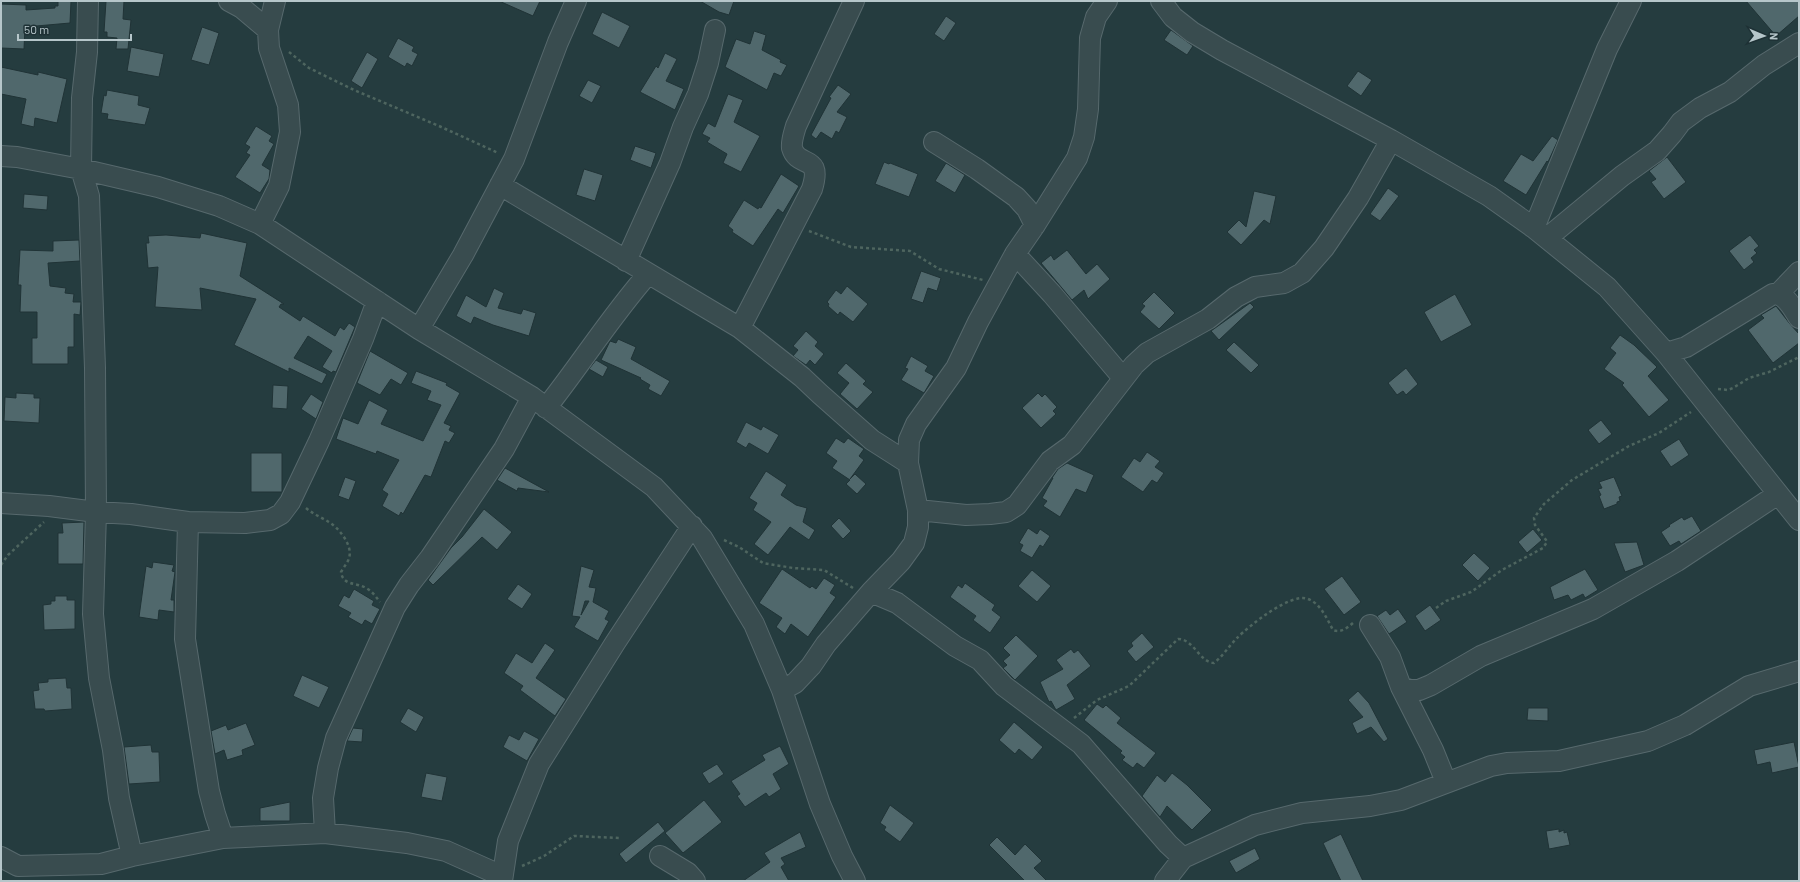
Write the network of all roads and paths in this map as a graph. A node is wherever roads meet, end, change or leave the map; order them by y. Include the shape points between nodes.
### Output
1 (88, 1) edge
2 (229, 1) edge
3 (275, 1) edge
4 (576, 1) edge
5 (854, 1) edge
6 (1107, 1) edge
7 (1161, 1) edge
8 (1631, 1) edge
9 (268, 30) junction
10 (715, 30) dead end
11 (1799, 43) edge
12 (288, 51) dead end
13 (1391, 140) junction
14 (934, 142) dead end
15 (1, 156) edge
16 (514, 159) junction
17 (81, 169) junction
18 (500, 185) junction
19 (260, 224) junction
20 (792, 226) junction
21 (1035, 226) junction
22 (1540, 233) junction
23 (1015, 254) junction
24 (626, 261) junction
25 (1799, 272) edge
26 (648, 274) junction
27 (999, 283) junction
28 (1778, 294) junction
29 (377, 301) junction
30 (1799, 318) edge
31 (740, 328) junction
32 (419, 329) junction
33 (1666, 353) junction
34 (1799, 358) edge
35 (1123, 378) junction
36 (1710, 395) junction
37 (539, 403) junction
38 (908, 463) junction
39 (294, 494) junction
40 (1778, 494) junction
41 (1, 503) edge
42 (49, 506) junction
43 (918, 510) junction
44 (96, 512) junction
45 (1799, 520) edge
46 (188, 522) junction
47 (692, 526) junction
48 (722, 540) dead end
49 (1, 565) edge
50 (869, 594) junction
51 (1436, 608) dead end
52 (392, 613) junction
53 (1370, 625) joint
54 (1799, 671) edge
55 (1401, 687) junction
56 (782, 690) junction
57 (1061, 728) junction
58 (1446, 782) junction
59 (325, 833) junction
60 (223, 838) junction
61 (621, 838) dead end
62 (132, 856) junction
63 (660, 856) dead end
64 (1, 857) edge
65 (1183, 858) junction
66 (502, 878) edge
67 (695, 881) edge
68 (855, 881) edge
69 (1166, 881) edge

1 - 17 street
2 - 9 street via 242,8
3 - 9 street
4 - 16 street
5 - 20 street via 796,126 792,149 812,165 816,175 812,189
6 - 21 street via 1096,17 1090,38 1088,109 1084,137 1077,158
7 - 13 street via 1173,17 1192,32
8 - 22 street via 1607,49
9 - 19 street via 269,48 288,105 290,132 279,186
10 - 24 street via 698,94
11 - 22 street via 1764,65 1730,92 1700,108 1681,122 1657,151
12 - 16 path via 309,68 354,90
13 - 22 street via 1489,196
13 - 35 street via 1358,198 1324,248 1302,274 1284,283 1256,287 1236,296 1208,319 1147,353
14 - 21 street via 1016,197 1027,209
15 - 17 street
16 - 18 street
17 - 19 street via 158,187 219,206
17 - 44 street via 89,196 91,230
18 - 24 street
18 - 32 street via 463,256
19 - 29 street
20 - 27 path via 852,247 910,252 939,269
20 - 31 street
21 - 23 street
22 - 33 street via 1607,287
23 - 27 street
23 - 35 street
24 - 26 street
25 - 28 street
26 - 31 street
26 - 37 street via 625,300 580,365
27 - 38 street via 956,368 916,424 909,440
28 - 30 street via 1786,299
28 - 33 street via 1773,294 1686,347
29 - 32 street
29 - 39 street via 319,442
31 - 38 street via 802,377 872,440
32 - 37 street
33 - 36 street
34 - 36 path via 1749,378 1734,388
35 - 43 street via 1082,433 1072,445 1050,461 1018,505 1006,512 990,514 966,515
36 - 40 street
36 - 51 path via 1680,420 1659,433 1590,468 1544,504 1534,518 1535,525 1547,542 1543,548 1502,570 1471,592 1446,601
37 - 47 street via 654,487
37 - 52 street via 504,449
38 - 43 street
39 - 46 street via 281,514 270,520
39 - 52 path via 315,515 339,531 349,546 350,557 341,572 344,580 368,589
40 - 45 street
40 - 55 street via 1677,561 1594,609 1481,656 1419,690
41 - 42 street
42 - 44 street
42 - 49 path via 41,526 8,555
43 - 50 street via 918,527 914,543 901,561
44 - 46 street
44 - 62 street via 93,610 99,678 119,798
46 - 60 street via 185,639 209,791
47 - 56 street via 702,538 754,624
47 - 66 street via 539,764 508,842
48 - 50 path via 739,547 762,563 824,570
50 - 56 street via 826,644 811,666 795,683
50 - 57 street via 897,602 955,646 980,660 1004,686
52 - 59 street via 336,738 323,798
53 - 55 street via 1390,657
53 - 57 path via 1365,620 1358,619 1345,629 1335,631 1317,605 1308,599 1295,598 1248,628 1214,663 1209,662 1186,641 1178,639 1129,686 1097,700
54 - 58 street via 1748,686 1685,725 1648,741 1559,761 1491,766
55 - 58 street
56 - 68 street via 820,804
57 - 65 street via 1098,762
58 - 65 street via 1401,800 1280,817 1255,825
59 - 60 street
59 - 66 street via 393,841 446,851
60 - 62 street
61 - 66 path via 574,836 544,856
62 - 64 street via 102,864 53,866 18,866
63 - 67 street via 688,873
65 - 69 street

